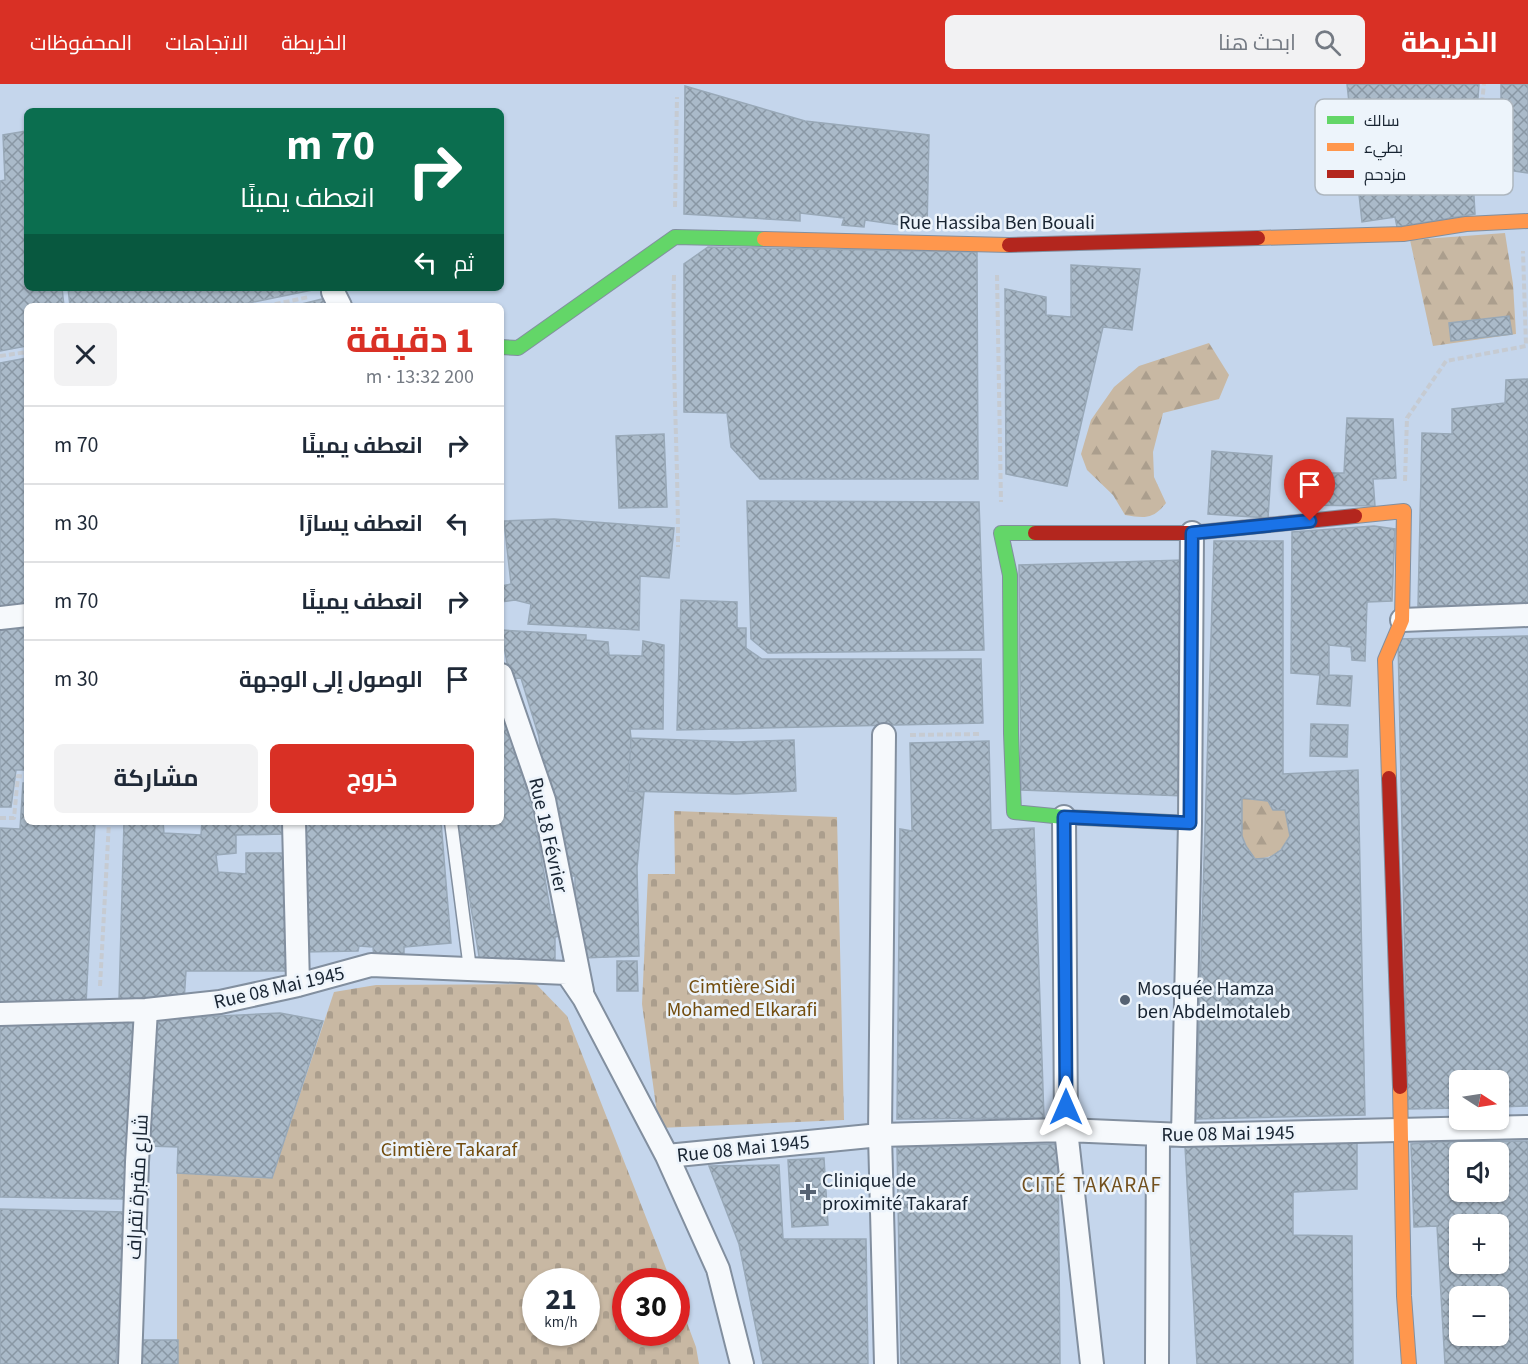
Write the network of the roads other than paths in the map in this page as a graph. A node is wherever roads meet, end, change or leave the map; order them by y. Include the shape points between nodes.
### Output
1 (1525, 220) edge
2 (504, 347) edge
3 (1192, 533) junction
4 (24, 615) edge
5 (1528, 615) edge
6 (0, 618) edge
7 (1402, 620) junction
8 (504, 684) edge
9 (884, 735) road end
10 (1064, 817) junction
11 (1190, 823) junction
12 (294, 825) edge
13 (451, 825) edge
14 (470, 969) junction
15 (298, 985) junction
16 (584, 998) junction
17 (146, 1010) junction
18 (0, 1014) edge
19 (1528, 1127) edge
20 (1066, 1130) junction
21 (1401, 1130) junction
22 (880, 1135) junction
23 (1158, 1135) junction
24 (1183, 1135) junction
25 (667, 1156) junction
26 (129, 1364) edge
27 (742, 1364) edge
28 (886, 1364) edge
29 (1092, 1364) edge
30 (1157, 1364) edge
31 (1409, 1364) edge

1 - 2 street, Rue Hassiba Ben Bouali via 1403,234 996,245 675,237 518,348
3 - 7 street via 1404,511
3 - 10 street via 1001,533 1010,575 1014,812
3 - 11 street
4 - 6 street
5 - 7 street
7 - 21 street via 1385,660
8 - 16 street, Rue 18 Février via 544,800
9 - 22 street
10 - 11 street
10 - 20 street
11 - 24 street
12 - 15 street
13 - 14 lane
14 - 15 street, Rue 08 Mai 1945 via 371,965
14 - 16 street, Rue 08 Mai 1945 via 567,973
15 - 17 street, Rue 08 Mai 1945 via 220,1002
16 - 25 street, Rue 08 Mai 1945
17 - 18 street, Rue 08 Mai 1945
17 - 26 street, شارع مقبرة تقراف
19 - 21 street, Rue 08 Mai 1945
20 - 22 street, Rue 08 Mai 1945
20 - 23 street, Rue 08 Mai 1945
20 - 29 street
21 - 24 street, Rue 08 Mai 1945
21 - 31 street
22 - 25 street, Rue 08 Mai 1945
22 - 28 street
23 - 24 street, Rue 08 Mai 1945
23 - 30 street
25 - 27 street via 718,1269

